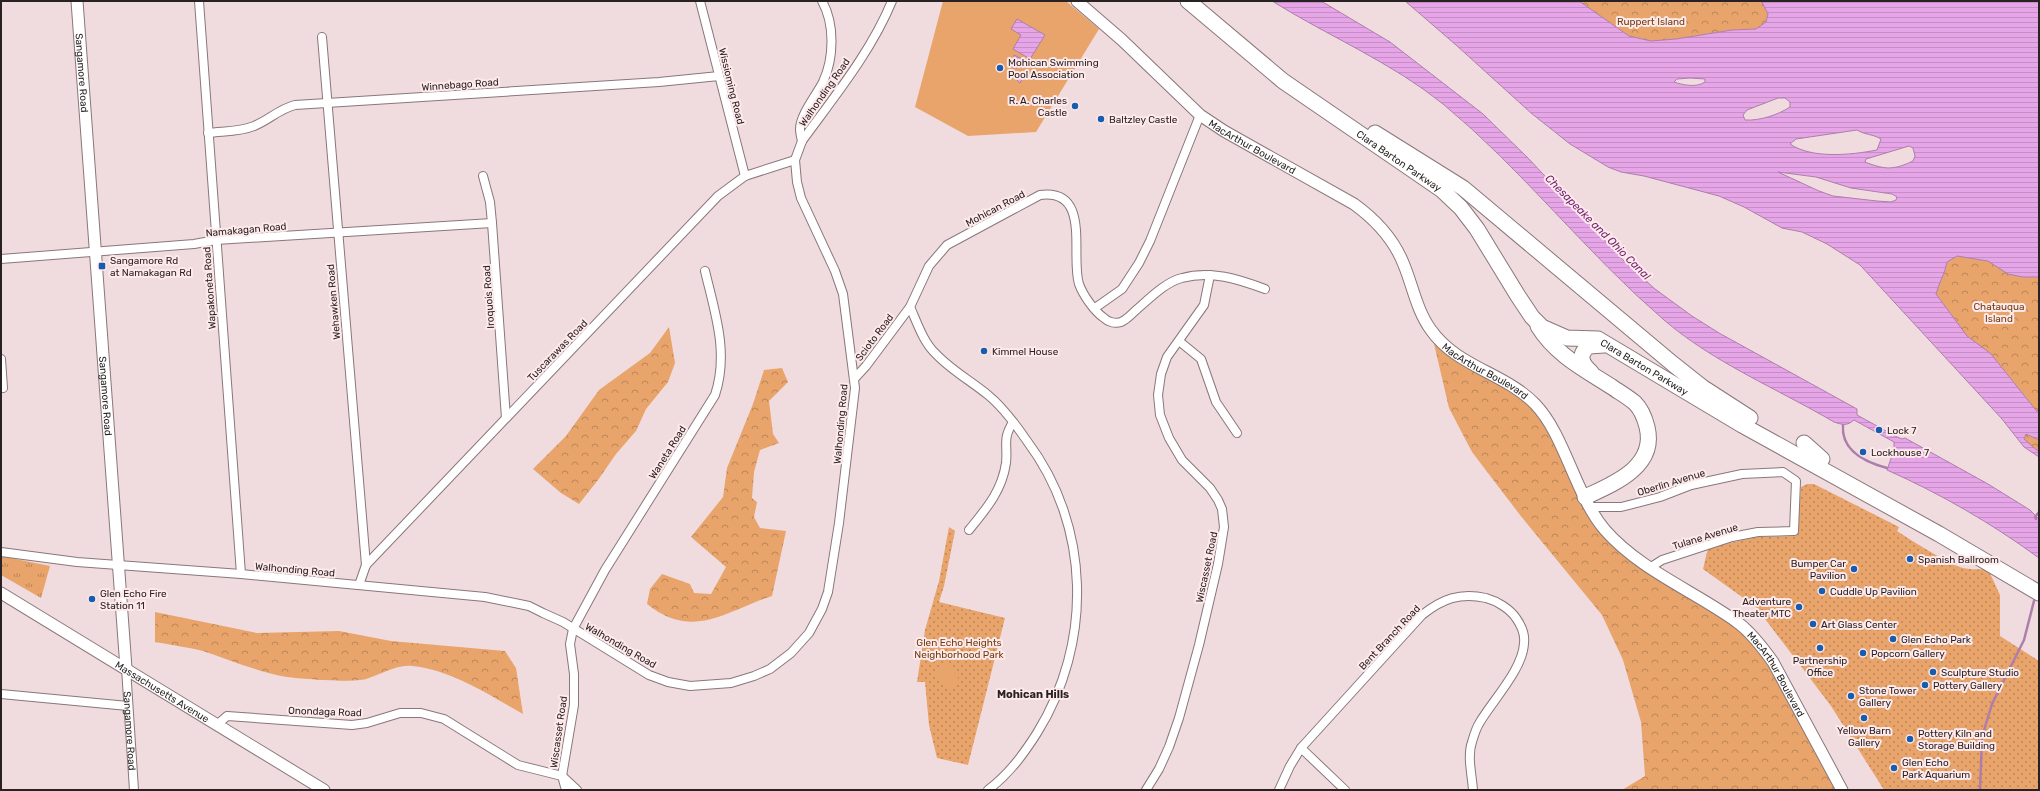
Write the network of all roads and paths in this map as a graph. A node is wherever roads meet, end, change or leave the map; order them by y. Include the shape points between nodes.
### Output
1 (77, 1) edge
2 (199, 1) edge
3 (700, 1) edge
4 (822, 1) edge
5 (892, 1) edge
6 (1077, 1) edge
7 (1188, 1) edge
8 (322, 37) dead end
9 (1264, 64) junction
10 (719, 76) junction
11 (327, 104) junction
12 (1200, 115) junction
13 (208, 133) junction
14 (802, 141) junction
15 (795, 160) junction
16 (483, 176) dead end
17 (745, 176) junction
18 (492, 223) junction
19 (1508, 223) junction
20 (337, 233) junction
21 (216, 240) junction
22 (1490, 248) junction
23 (95, 252) junction
24 (1, 259) edge
25 (705, 271) dead end
26 (1210, 275) junction
27 (1265, 289) dead end
28 (910, 307) junction
29 (1095, 308) junction
30 (1532, 317) junction
31 (1179, 341) junction
32 (1608, 346) junction
33 (1, 359) edge
34 (1595, 376) junction
35 (854, 379) junction
36 (1702, 387) junction
37 (3, 388) dead end
38 (1758, 414) dead end
39 (506, 418) junction
40 (1013, 422) junction
41 (1237, 433) dead end
42 (1804, 443) dead end
43 (1822, 459) junction
44 (1796, 487) joint
45 (1588, 502) junction
46 (969, 530) dead end
47 (1, 552) edge
48 (119, 565) junction
49 (366, 566) junction
50 (1651, 567) junction
51 (241, 574) junction
52 (2039, 584) edge
53 (359, 585) junction
54 (1, 593) edge
55 (2039, 593) edge
56 (573, 628) junction
57 (126, 668) junction
58 (1, 694) edge
59 (128, 706) junction
60 (218, 724) junction
61 (1301, 748) junction
62 (562, 776) junction
63 (134, 790) edge
64 (324, 790) edge
65 (566, 790) edge
66 (577, 790) edge
67 (988, 790) edge
68 (1146, 790) edge
69 (1279, 790) edge
70 (1345, 790) edge
71 (1474, 790) edge
72 (1842, 790) edge

1 - 23 main road, Sangamore Road
2 - 13 street, Wapakoneta Road
3 - 10 street, Wissioming Road
4 - 14 street via 830,25 830,56 823,81 802,121
5 - 14 street, Walhonding Road via 884,21 867,49
6 - 12 main road, MacArthur Boulevard
7 - 9 highway, Clara Barton Parkway
8 - 11 street, Wehawken Road
9 - 19 highway, Clara Barton Parkway via 1463,188
9 - 22 highway, Clara Barton Parkway via 1283,82 1442,190 1461,208
10 - 11 street, Winnebago Road
10 - 17 street, Wissioming Road
11 - 13 street, Winnebago Road via 289,107 246,129
11 - 20 street, Wehawken Road
12 - 29 street via 1140,263 1122,289
12 - 45 main road, MacArthur Boulevard via 1354,204 1372,217 1397,249 1420,311 1431,331 1469,364 1512,385 1536,404 1553,430
13 - 21 street, Wapakoneta Road
14 - 15 street, Walhonding Road
15 - 17 street, Tuscarawas Road
15 - 35 street, Walhonding Road via 801,198 843,294
16 - 18 street, Iroquois Road
17 - 39 street, Tuscarawas Road via 718,196
18 - 20 street, Namakagan Road
18 - 39 street, Iroquois Road
19 - 22 highway via 1495,217 1484,221
19 - 36 highway, Clara Barton Parkway
20 - 21 street, Namakagan Road
20 - 49 street, Wehawken Road
21 - 23 street, Namakagan Road
21 - 51 street, Wapakoneta Road
22 - 30 highway, Clara Barton Parkway
23 - 24 street, Namakagan Road
23 - 48 main road, Sangamore Road
25 - 56 street, Waneta Road via 721,338 720,380 715,395 605,570
26 - 27 street, Mohican Road via 1233,277
26 - 29 street, Mohican Road via 1175,280 1123,322 1109,321
26 - 31 street, Wiscasset Road via 1204,305
28 - 29 street, Mohican Road via 929,266 947,245 1040,195 1051,194 1059,197 1071,208 1076,225 1078,283
28 - 35 street, Scioto Road
28 - 40 street via 935,354 990,396
30 - 32 highway, Clara Barton Parkway via 1542,327 1557,335 1567,338 1598,339
30 - 34 highway via 1555,348
31 - 41 street via 1201,359 1216,402
31 - 68 street, Wiscasset Road via 1167,357 1161,374 1158,395 1160,415 1169,438 1182,460 1210,488 1218,500 1224,527 1199,645 1179,718 1159,769
32 - 34 highway via 1589,346 1582,353 1583,365
32 - 55 highway, Clara Barton Parkway
33 - 37 street
34 - 45 highway via 1635,403 1646,423 1648,440 1644,456 1638,466
35 - 56 street, Walhonding Road via 839,523 828,592 809,633 791,653 770,669 754,676 731,683 690,686 649,675
36 - 38 highway
36 - 43 highway, Clara Barton Parkway
39 - 49 street, Tuscarawas Road
40 - 46 street via 1005,434 1006,464 1000,488
40 - 67 street via 1045,468 1064,509 1074,550 1077,602 1074,640 1068,665 1044,722 1012,769
42 - 43 highway
43 - 52 highway, Clara Barton Parkway via 2006,562
44 - 45 street, Oberlin Avenue via 1796,481 1783,472 1742,474 1691,485 1660,498 1621,507
44 - 50 street, Tulane Avenue via 1794,531 1758,532 1732,537 1662,560
45 - 50 main road, MacArthur Boulevard via 1605,530
47 - 48 street, Walhonding Road
48 - 51 street, Walhonding Road
48 - 57 main road, Sangamore Road
49 - 53 street, Tuscarawas Road
50 - 72 main road, MacArthur Boulevard via 1738,622 1762,647 1773,662
51 - 53 street, Walhonding Road
53 - 56 street, Walhonding Road via 485,597 529,606
54 - 57 main road, Massachusetts Avenue
56 - 62 street, Wiscasset Road via 570,644 574,674 574,706
57 - 59 street, Sangamore Road
57 - 60 main road, Massachusetts Avenue
58 - 59 street
59 - 63 street, Sangamore Road
60 - 62 street, Onondaga Road via 228,716 352,724 367,723 400,713 421,713 444,719 518,765
60 - 64 main road, Massachusetts Avenue
61 - 69 street, Bent Branch Road
61 - 70 street
61 - 71 street, Bent Branch Road via 1431,607 1450,597 1478,596 1490,599 1513,614 1524,636 1524,645 1520,661 1479,723 1471,744 1470,764
62 - 65 street, Wiscasset Road
62 - 66 street

